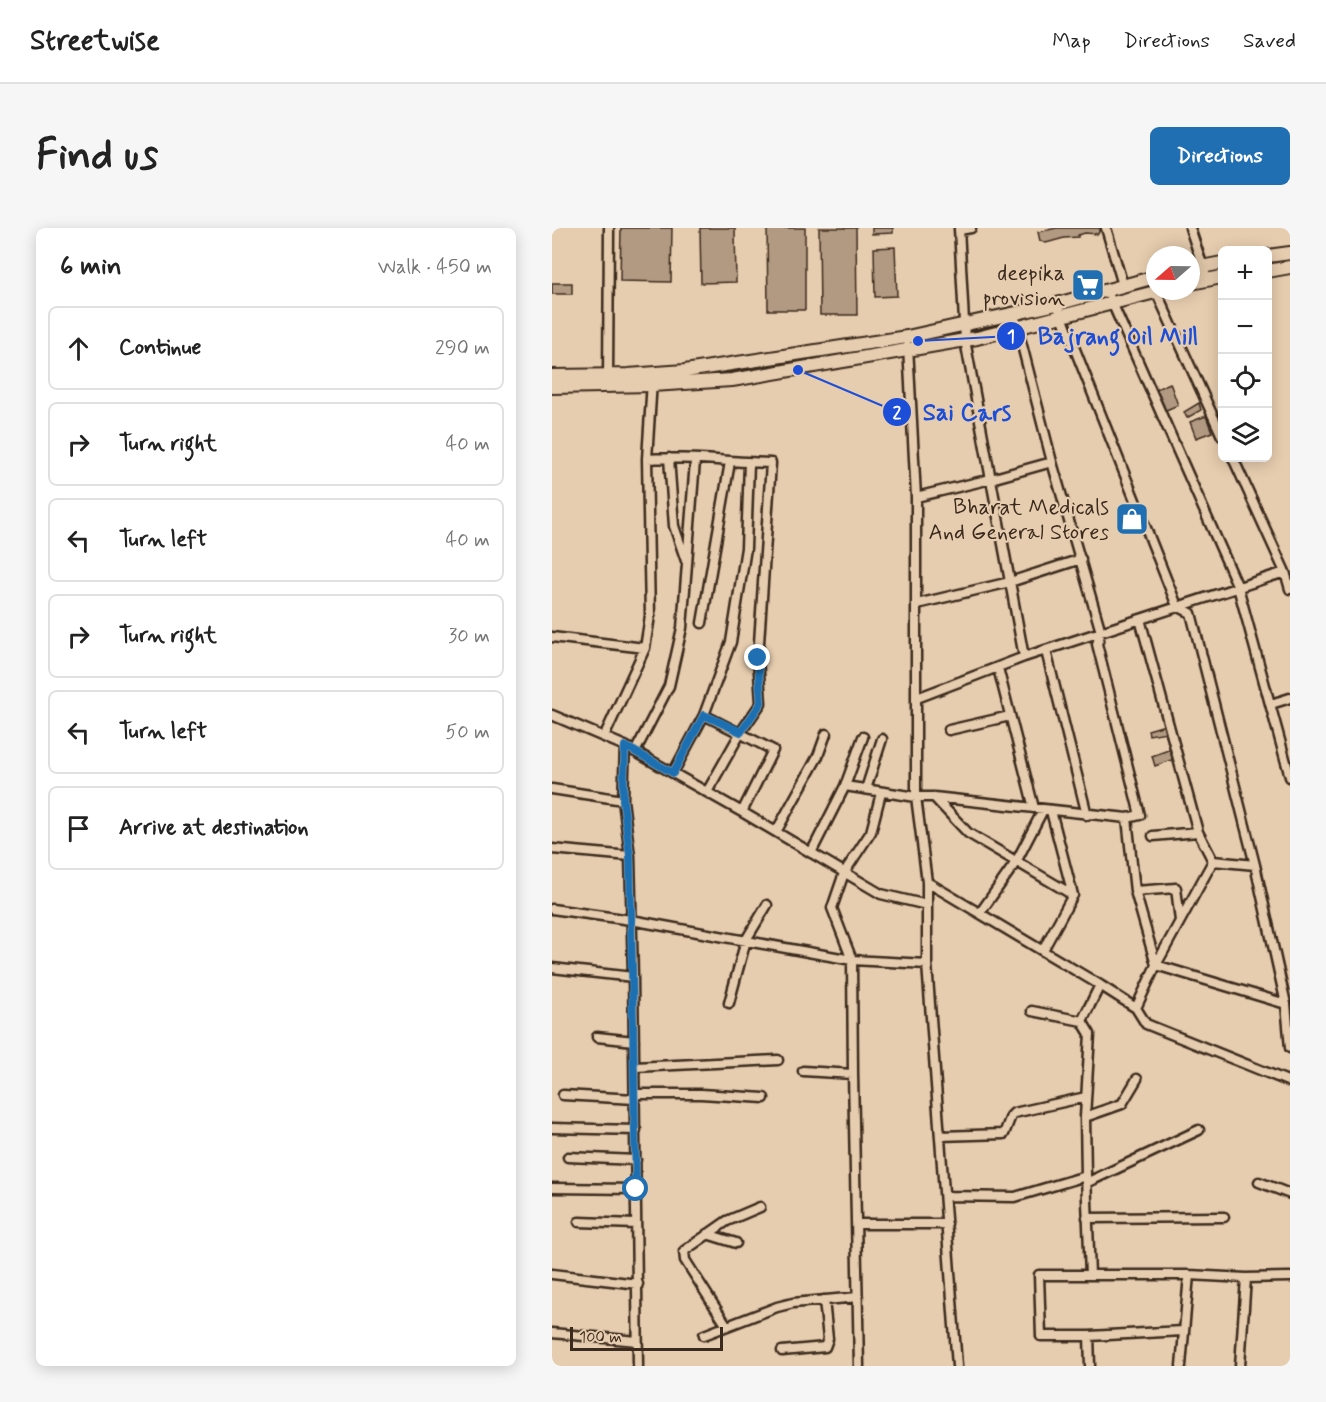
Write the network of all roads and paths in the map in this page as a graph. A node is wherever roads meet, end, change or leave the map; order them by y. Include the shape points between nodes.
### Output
1 (609, 228) edge
2 (971, 228) edge
3 (1106, 228) edge
4 (1190, 228) edge
5 (959, 229) edge
6 (1290, 253) edge
7 (1272, 255) edge
8 (1218, 264) edge
9 (1204, 266) junction
10 (1200, 267) edge
11 (1290, 267) edge
12 (1272, 269) edge
13 (1218, 278) edge
14 (1207, 279) junction
15 (1200, 281) edge
16 (1123, 285) junction
17 (1146, 286) edge
18 (1106, 290) junction
19 (1146, 290) edge
20 (1161, 300) edge
21 (1112, 303) junction
22 (1059, 310) junction
23 (1014, 314) junction
24 (963, 325) junction
25 (1017, 327) junction
26 (907, 337) junction
27 (965, 340) junction
28 (908, 351) junction
29 (552, 376) edge
30 (652, 379) junction
31 (608, 381) junction
32 (552, 387) edge
33 (1218, 427) edge
34 (669, 458) junction
35 (647, 459) junction
36 (695, 460) junction
37 (730, 462) junction
38 (1052, 462) junction
39 (1235, 462) edge
40 (749, 463) junction
41 (991, 479) junction
42 (916, 496) junction
43 (1081, 559) junction
44 (687, 564) junction
45 (1285, 572) junction
46 (1010, 582) junction
47 (1238, 587) junction
48 (1290, 589) edge
49 (917, 604) junction
50 (1177, 606) junction
51 (1140, 619) junction
52 (702, 623) dead end
53 (1101, 632) junction
54 (552, 637) edge
55 (645, 648) junction
56 (1046, 651) junction
57 (1024, 657) junction
58 (998, 668) junction
59 (917, 698) junction
60 (1290, 698) edge
61 (1271, 704) junction
62 (552, 715) edge
63 (704, 715) junction
64 (1010, 716) junction
65 (949, 730) dead end
66 (741, 732) junction
67 (826, 734) dead end
68 (863, 736) dead end
69 (604, 737) junction
70 (882, 739) dead end
71 (625, 746) junction
72 (635, 752) junction
73 (673, 773) junction
74 (1290, 777) edge
75 (845, 786) junction
76 (552, 789) edge
77 (866, 789) junction
78 (707, 792) junction
79 (881, 793) junction
80 (916, 797) junction
81 (934, 797) junction
82 (623, 800) junction
83 (1043, 810) junction
84 (742, 812) junction
85 (1087, 814) junction
86 (1127, 818) junction
87 (776, 832) junction
88 (1198, 832) junction
89 (1153, 836) dead end
90 (552, 849) edge
91 (811, 853) junction
92 (630, 856) junction
93 (1214, 861) junction
94 (1016, 862) junction
95 (1255, 865) junction
96 (844, 873) junction
97 (927, 882) junction
98 (1135, 891) junction
99 (1073, 895) junction
100 (767, 905) dead end
101 (927, 905) junction
102 (552, 909) edge
103 (980, 913) junction
104 (631, 920) junction
105 (1180, 921) junction
106 (746, 940) junction
107 (1042, 950) junction
108 (852, 960) junction
109 (927, 964) junction
110 (1156, 965) junction
111 (552, 968) edge
112 (633, 977) junction
113 (1101, 985) junction
114 (729, 1003) dead end
115 (1286, 1004) junction
116 (1136, 1008) junction
117 (1032, 1011) dead end
118 (1082, 1021) junction
119 (597, 1037) dead end
120 (634, 1041) junction
121 (1290, 1048) edge
122 (778, 1060) dead end
123 (635, 1066) junction
124 (803, 1071) dead end
125 (853, 1074) junction
126 (1137, 1079) dead end
127 (1290, 1082) edge
128 (563, 1095) dead end
129 (635, 1097) junction
130 (1086, 1097) junction
131 (764, 1098) dead end
132 (1085, 1117) junction
133 (552, 1128) edge
134 (636, 1130) junction
135 (1198, 1130) dead end
136 (940, 1136) junction
137 (568, 1157) dead end
138 (636, 1160) junction
139 (1086, 1180) junction
140 (1259, 1182) dead end
141 (552, 1188) edge
142 (636, 1189) junction
143 (1290, 1194) edge
144 (945, 1196) junction
145 (760, 1207) dead end
146 (1224, 1217) dead end
147 (1087, 1218) junction
148 (579, 1222) dead end
149 (636, 1224) junction
150 (856, 1224) junction
151 (947, 1224) junction
152 (707, 1234) junction
153 (736, 1243) dead end
154 (552, 1274) edge
155 (1090, 1275) junction
156 (1189, 1275) junction
157 (1290, 1277) edge
158 (1246, 1278) junction
159 (638, 1284) junction
160 (858, 1297) junction
161 (824, 1300) junction
162 (727, 1326) junction
163 (1183, 1331) junction
164 (552, 1333) edge
165 (704, 1335) dead end
166 (1089, 1336) junction
167 (637, 1341) junction
168 (782, 1350) dead end
169 (638, 1366) edge
170 (860, 1366) edge
171 (957, 1366) edge
172 (1090, 1366) edge
173 (1181, 1366) edge
174 (1240, 1366) edge

1 - 31 street
2 - 5 street
3 - 16 street
4 - 9 street
5 - 24 street
6 - 7 street
8 - 9 street
9 - 10 street
9 - 14 street
11 - 12 street
13 - 14 street
14 - 15 street
16 - 17 street
16 - 18 street
18 - 21 street
18 - 22 street
19 - 21 street
20 - 33 street
21 - 22 street
21 - 47 street
22 - 23 street
22 - 25 street
22 - 50 street
23 - 24 street
23 - 25 street
24 - 26 street
24 - 27 street
25 - 27 street
25 - 38 street
26 - 28 street
26 - 30 street
27 - 28 street
27 - 41 street
28 - 30 street via 732,380
28 - 42 street
29 - 31 street
30 - 31 street
30 - 35 street
31 - 32 street
34 - 35 street
34 - 36 street
34 - 44 street via 674,526
35 - 55 street via 650,616
36 - 37 street
36 - 44 street
37 - 40 street
37 - 52 street
38 - 41 street
38 - 43 street
39 - 45 street
40 - 63 street via 746,548 731,642
40 - 66 street via 771,463 758,658 761,703
41 - 42 street
41 - 46 street
42 - 49 street
43 - 46 street
43 - 53 street
44 - 72 street via 682,628 669,686
45 - 47 street
45 - 48 street
46 - 49 street
46 - 57 street
47 - 50 street
47 - 61 street
49 - 59 street
50 - 51 street
50 - 95 street via 1191,613
51 - 53 street
51 - 88 street
53 - 56 street
53 - 86 street via 1096,644 1140,814
54 - 55 street
55 - 69 street
56 - 57 street
56 - 85 street
57 - 58 street
58 - 59 street
58 - 64 street
59 - 80 street
60 - 61 street
61 - 74 street
62 - 69 street
63 - 66 street
63 - 73 street
64 - 65 street
64 - 83 street
66 - 78 street
66 - 84 street via 773,750
67 - 87 street
68 - 75 street
69 - 71 street
70 - 77 street
71 - 72 street
71 - 82 street
72 - 73 street
73 - 78 street
75 - 77 street
75 - 91 street
76 - 82 street
77 - 79 street
78 - 84 street
79 - 80 street
79 - 96 street via 871,832
80 - 81 street
80 - 97 street
81 - 83 street
81 - 94 street via 968,833
82 - 92 street
83 - 85 street
83 - 94 street
83 - 99 street
84 - 87 street
85 - 86 street
86 - 98 street
87 - 91 street
88 - 89 street
88 - 93 street
90 - 92 street
91 - 96 street
92 - 104 street
93 - 95 street
93 - 105 street
94 - 99 street
94 - 103 street
95 - 115 street
96 - 101 street via 881,894
96 - 108 street via 832,908
97 - 101 street
97 - 103 street
98 - 105 street via 1176,888
98 - 110 street
99 - 107 street
100 - 106 street
101 - 109 street
102 - 104 street
103 - 107 street
104 - 106 street
104 - 112 street
105 - 110 street
106 - 108 street
106 - 114 street
107 - 113 street
108 - 109 street
108 - 125 street
109 - 136 street
110 - 115 street
110 - 116 street
111 - 112 street
112 - 120 street
113 - 116 street
113 - 118 street
115 - 121 street
116 - 127 street via 1146,1024
117 - 118 street
118 - 130 street via 1090,1034
119 - 120 street
120 - 123 street
122 - 123 street
123 - 129 street
124 - 125 street
125 - 150 street
126 - 132 street via 1122,1104
128 - 129 street
129 - 131 street via 701,1094
129 - 134 street
130 - 132 street
130 - 136 street via 1014,1113 1004,1134
132 - 139 street
133 - 134 street
134 - 138 street
135 - 139 street
136 - 144 street
137 - 138 street
138 - 142 street
139 - 144 street via 1015,1197
139 - 147 street
140 - 143 street
141 - 142 street
142 - 149 street
144 - 151 street
145 - 152 street
146 - 147 street
147 - 155 street
148 - 149 street
149 - 159 street
150 - 151 street
150 - 160 street
151 - 171 street
152 - 153 street
152 - 162 street via 687,1247 683,1256
154 - 159 street
155 - 156 street
155 - 166 street via 1039,1275 1041,1336
156 - 158 street
156 - 163 street
157 - 158 street
158 - 174 street
159 - 167 street
160 - 161 street
160 - 170 street
161 - 162 street via 777,1307
161 - 168 street via 828,1339 825,1347
162 - 165 street
163 - 166 street
163 - 173 street
164 - 167 street
166 - 172 street
167 - 169 street

